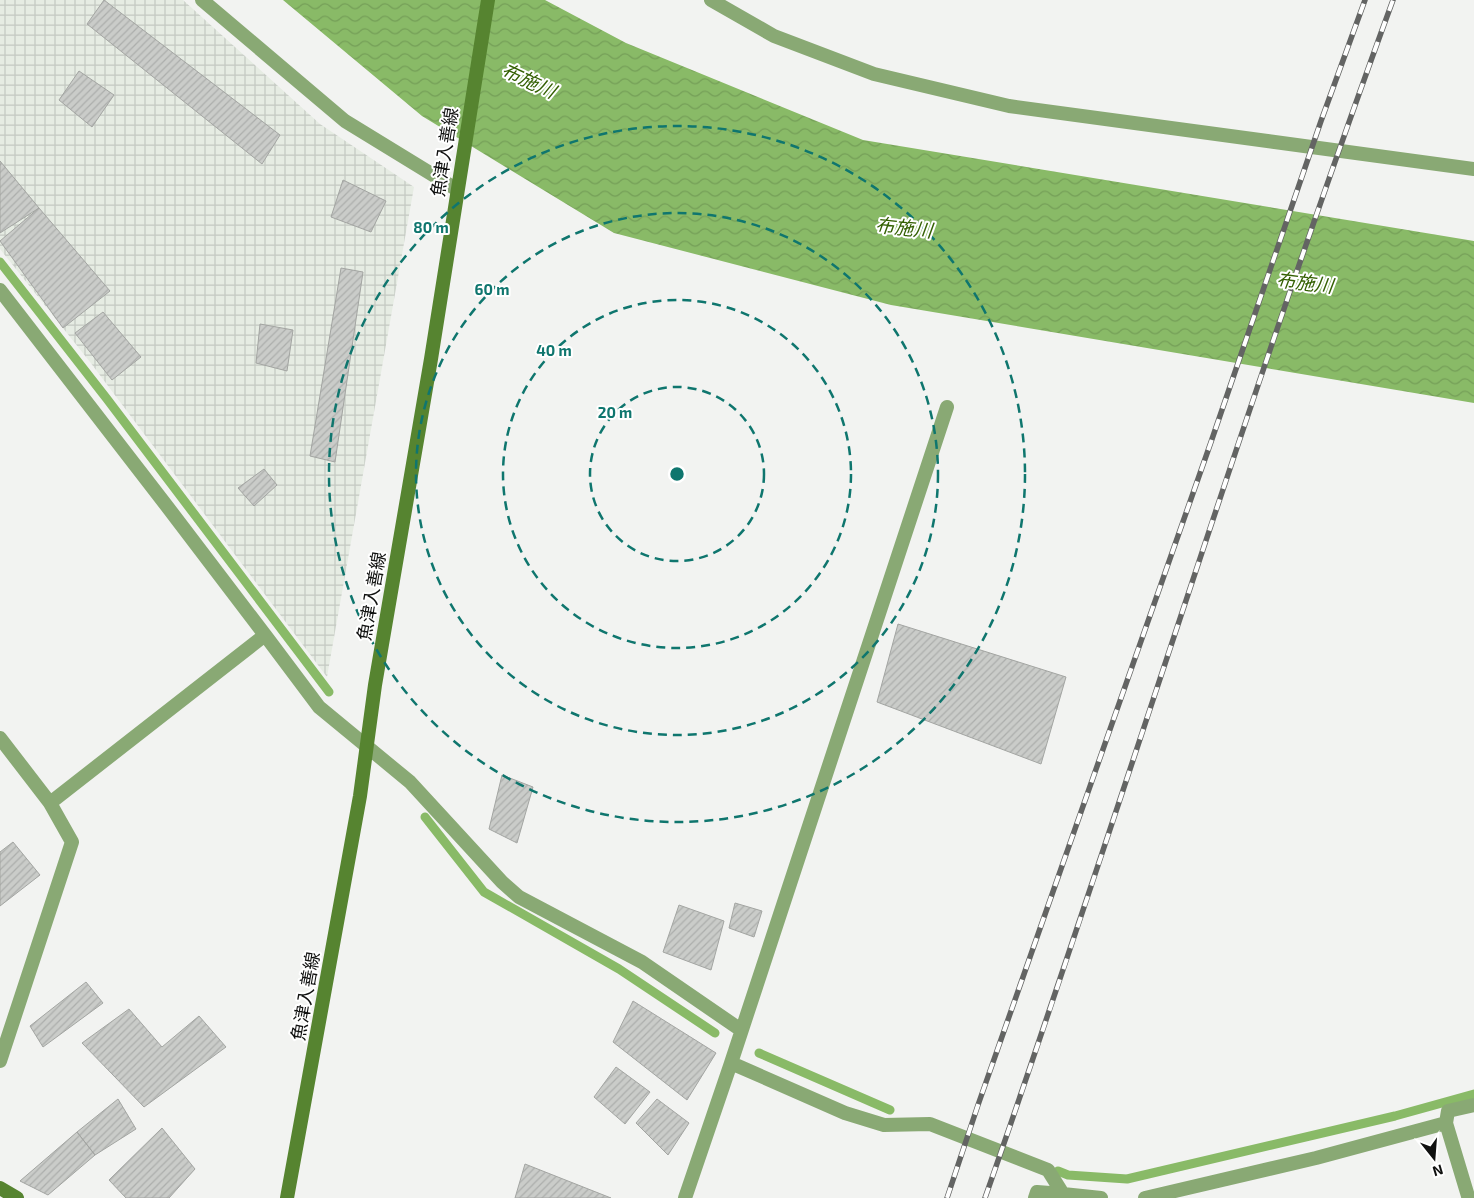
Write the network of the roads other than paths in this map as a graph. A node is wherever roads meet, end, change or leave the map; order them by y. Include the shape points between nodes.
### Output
1 (202, 0) edge
2 (488, 0) edge
3 (711, 0) edge
4 (1474, 169) edge
5 (456, 189) junction
6 (0, 290) edge
7 (947, 407) dead end
8 (265, 636) junction
9 (0, 738) edge
10 (50, 803) junction
11 (741, 1030) junction
12 (0, 1061) edge
13 (731, 1063) junction
14 (1474, 1105) edge
15 (1446, 1123) junction
16 (0, 1188) edge
17 (1063, 1194) junction
18 (17, 1198) edge
19 (287, 1198) edge
20 (684, 1198) edge
21 (1035, 1198) edge
22 (1102, 1198) edge
23 (1145, 1198) edge
24 (1470, 1198) edge

1 - 5 street via 345,121
2 - 5 main road, 魚津入善線
3 - 4 street via 774,36 874,74 1009,106
5 - 19 main road, 魚津入善線 via 431,359 375,685 360,796
6 - 8 street
7 - 11 street
8 - 10 street
8 - 11 street via 319,707 410,782 519,897 642,962
9 - 10 street
10 - 12 street via 72,842
11 - 13 street
13 - 17 street via 845,1113 884,1125 930,1124 1048,1170
13 - 20 street
14 - 15 street via 1448,1111
15 - 23 street via 1316,1158
15 - 24 street
16 - 18 main road
17 - 21 street via 1037,1192
17 - 22 street

